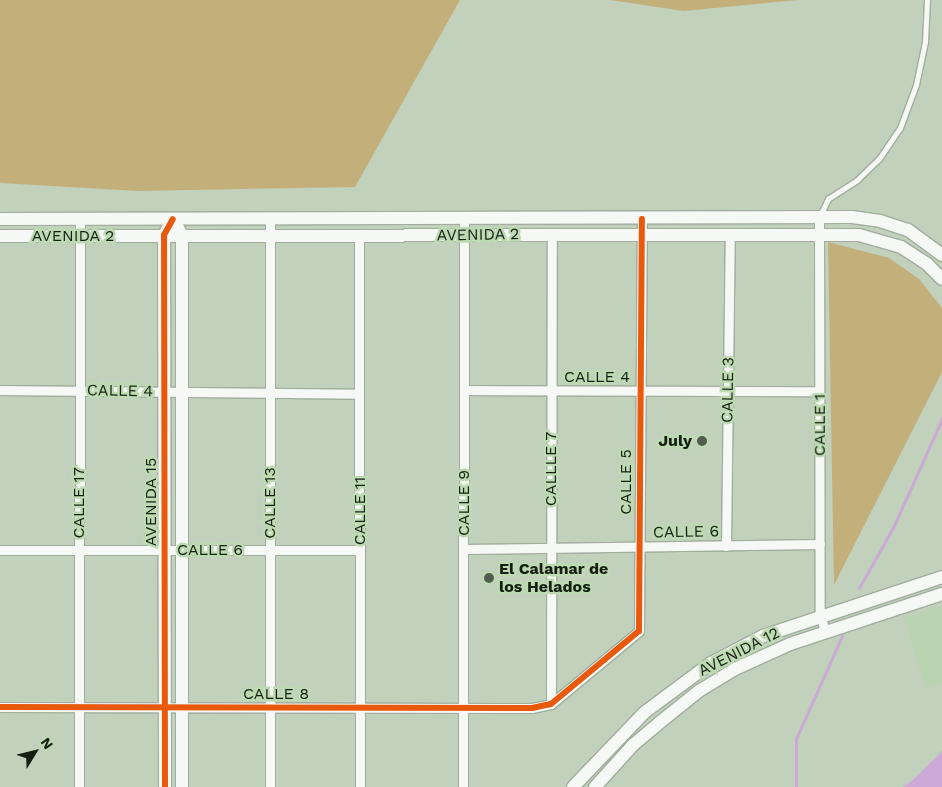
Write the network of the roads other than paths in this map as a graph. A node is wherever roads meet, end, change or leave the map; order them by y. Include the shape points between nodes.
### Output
1 (927, 0) edge
2 (464, 218) junction
3 (820, 218) junction
4 (0, 219) edge
5 (80, 219) junction
6 (173, 219) junction
7 (270, 219) junction
8 (642, 219) junction
9 (552, 234) junction
10 (182, 235) junction
11 (642, 235) junction
12 (730, 235) junction
13 (820, 235) junction
14 (0, 236) edge
15 (80, 236) junction
16 (164, 236) junction
17 (270, 236) junction
18 (359, 236) junction
19 (464, 236) junction
20 (942, 255) edge
21 (942, 279) edge
22 (0, 390) edge
23 (464, 390) junction
24 (551, 390) junction
25 (641, 390) junction
26 (79, 391) junction
27 (728, 391) junction
28 (820, 391) junction
29 (165, 392) junction
30 (182, 392) junction
31 (270, 393) junction
32 (359, 394) junction
33 (820, 544) junction
34 (726, 546) junction
35 (640, 547) junction
36 (551, 548) junction
37 (463, 549) junction
38 (0, 550) edge
39 (79, 550) junction
40 (165, 550) junction
41 (182, 550) junction
42 (270, 550) junction
43 (360, 550) junction
44 (942, 577) edge
45 (942, 594) edge
46 (820, 616) junction
47 (825, 632) junction
48 (551, 704) junction
49 (0, 707) edge
50 (79, 708) junction
51 (165, 708) junction
52 (182, 708) junction
53 (270, 708) junction
54 (360, 708) junction
55 (463, 708) junction
56 (79, 787) edge
57 (165, 787) edge
58 (182, 787) edge
59 (270, 787) edge
60 (360, 787) edge
61 (463, 787) edge
62 (573, 787) edge
63 (594, 787) edge

1 - 3 lane via 925,42 918,77 900,128 879,159 857,180 828,199
2 - 7 main road, AVENIDA 2
2 - 8 main road, AVENIDA 2
2 - 19 street, CALLE 9
3 - 8 main road, AVENIDA 2
3 - 13 street, CALLE 1
3 - 20 main road, AVENIDA 2 via 864,218 892,224 908,230
4 - 5 main road, AVENIDA 2
5 - 6 main road, AVENIDA 2
5 - 15 street, CALLE 17
6 - 7 main road, AVENIDA 2
6 - 10 main road, AVENIDA 15
6 - 16 main road, AVENIDA 15
7 - 17 street, CALLE 13
8 - 11 street, CALLE 5
9 - 11 main road, AVENIDA 2
9 - 19 main road, AVENIDA 2
9 - 24 street, CALLLE 7
10 - 16 main road, AVENIDA 2
10 - 17 main road, AVENIDA 2
10 - 30 main road, AVENIDA 15
11 - 12 main road, AVENIDA 2
11 - 25 street, CALLE 5
12 - 13 main road, AVENIDA 2
12 - 27 street, CALLE 3
13 - 21 main road, AVENIDA 2 via 859,235 888,241 914,254
13 - 28 street, CALLE 1
14 - 15 main road, AVENIDA 2
15 - 16 main road, AVENIDA 2
15 - 26 street, CALLE 17
16 - 29 main road, AVENIDA 15
17 - 18 main road, AVENIDA 2
17 - 31 street, CALLE 13
18 - 19 main road, AVENIDA 2
18 - 32 street, CALLE 11
19 - 23 street, CALLE 9
22 - 26 street, CALLE 4
23 - 24 street, CALLE 4
23 - 37 street, CALLE 9
24 - 25 street, CALLE 4
24 - 36 street, CALLLE 7
25 - 27 street, CALLE 4
25 - 35 street, CALLE 5
26 - 29 street, CALLE 4
26 - 39 street, CALLE 17
27 - 28 street, CALLE 4
27 - 34 street, CALLE 3
28 - 33 street, CALLE 1
29 - 30 street, CALLE 4
29 - 40 main road, AVENIDA 15
30 - 31 street, CALLE 4
30 - 41 main road, AVENIDA 15
31 - 32 street, CALLE 4
31 - 42 street, CALLE 13
32 - 43 street, CALLE 11
33 - 34 street, CALLE 6
33 - 46 street, CALLE 1
34 - 35 street, CALLE 6
35 - 36 street, CALLE 6
35 - 48 street, CALLE 5 via 639,631
36 - 37 street, CALLE 6
36 - 48 street, CALLLE 7
37 - 55 street, CALLE 9
38 - 39 street, CALLE 6
39 - 40 street, CALLE 6
39 - 50 street, CALLE 17
40 - 41 street, CALLE 6
40 - 51 main road, AVENIDA 15
41 - 42 street, CALLE 6
41 - 52 main road, AVENIDA 15
42 - 43 street, CALLE 6
42 - 53 street, CALLE 13
43 - 54 street, CALLE 11
44 - 46 main road, AVENIDA 12
45 - 47 main road, AVENIDA 12
46 - 47 street, CALLE 1
46 - 62 main road, AVENIDA 12 via 763,636 681,683 622,733
47 - 63 main road, AVENIDA 12 via 767,653 699,691 633,745
48 - 55 street, CALLE 8 via 532,708
49 - 50 street, CALLE 8
50 - 51 street, CALLE 8
50 - 56 street, CALLE 17
51 - 52 street, CALLE 8
51 - 57 main road, AVENIDA 15
52 - 53 street, CALLE 8
52 - 58 main road, AVENIDA 15
53 - 54 street, CALLE 8
53 - 59 street, CALLE 13
54 - 55 street, CALLE 8
54 - 60 street, CALLE 11
55 - 61 street, CALLE 9

